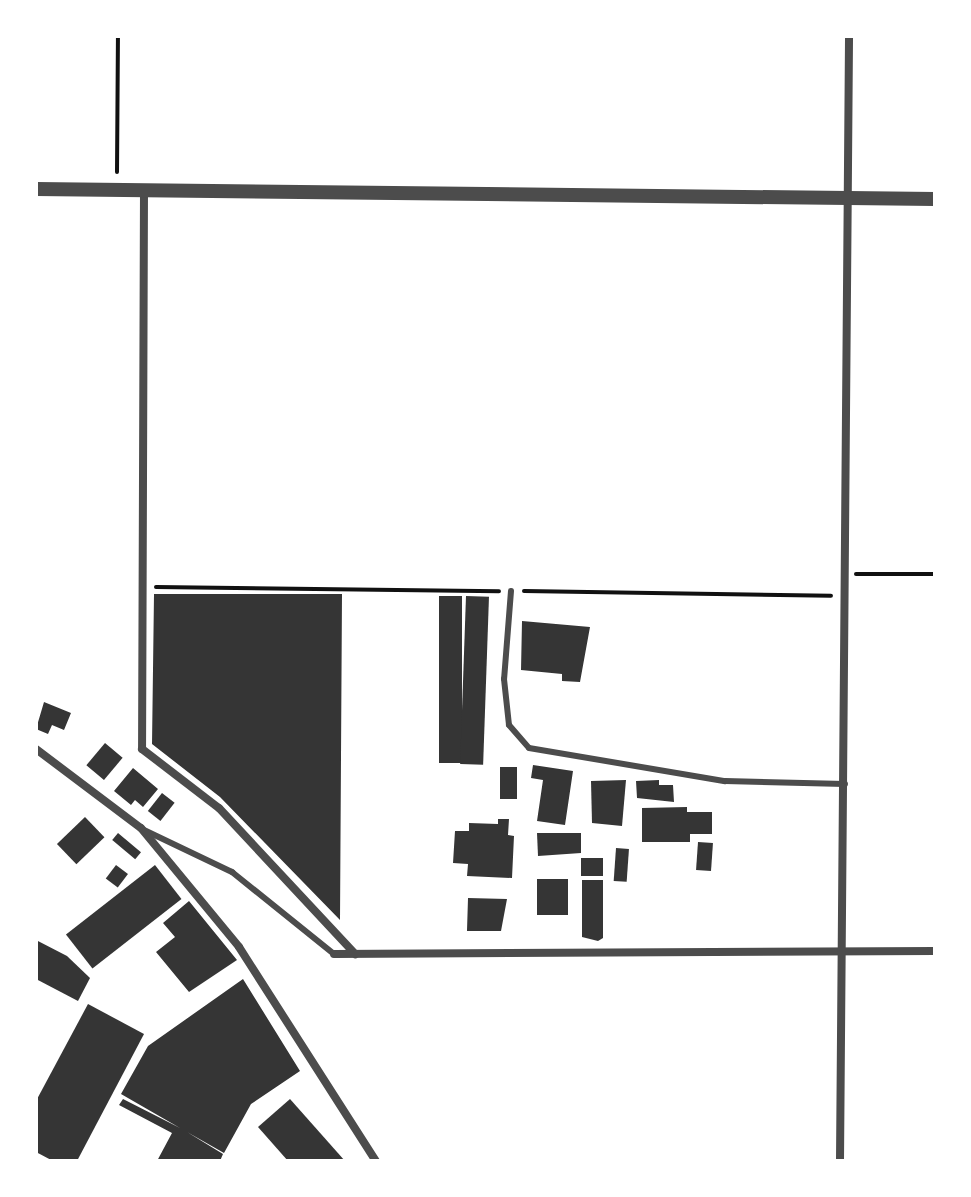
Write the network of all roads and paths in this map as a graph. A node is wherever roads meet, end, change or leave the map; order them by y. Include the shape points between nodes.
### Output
1 (118, 36) edge
2 (849, 36) edge
3 (36, 189) edge
4 (117, 190) junction
5 (144, 190) junction
6 (849, 199) junction
7 (935, 199) edge
8 (846, 574) junction
9 (935, 574) edge
10 (142, 586) junction
11 (511, 591) junction
12 (846, 597) junction
13 (36, 749) edge
14 (845, 784) junction
15 (141, 828) junction
16 (935, 951) edge
17 (334, 954) joint
18 (355, 954) junction
19 (841, 955) junction
20 (376, 1161) edge
21 (840, 1161) edge

1 - 4 path
2 - 6 street
3 - 4 street
4 - 5 street
5 - 6 street
5 - 10 street
6 - 7 street
6 - 8 street
8 - 9 path
8 - 12 street
10 - 11 path
10 - 18 street via 142,749 219,808
11 - 12 path
11 - 14 lane via 504,679 509,725 529,748 725,781
12 - 14 street
13 - 15 street
14 - 19 street
15 - 17 lane via 232,872
15 - 20 street via 239,947
16 - 19 street
17 - 18 street
18 - 19 street
19 - 21 street

